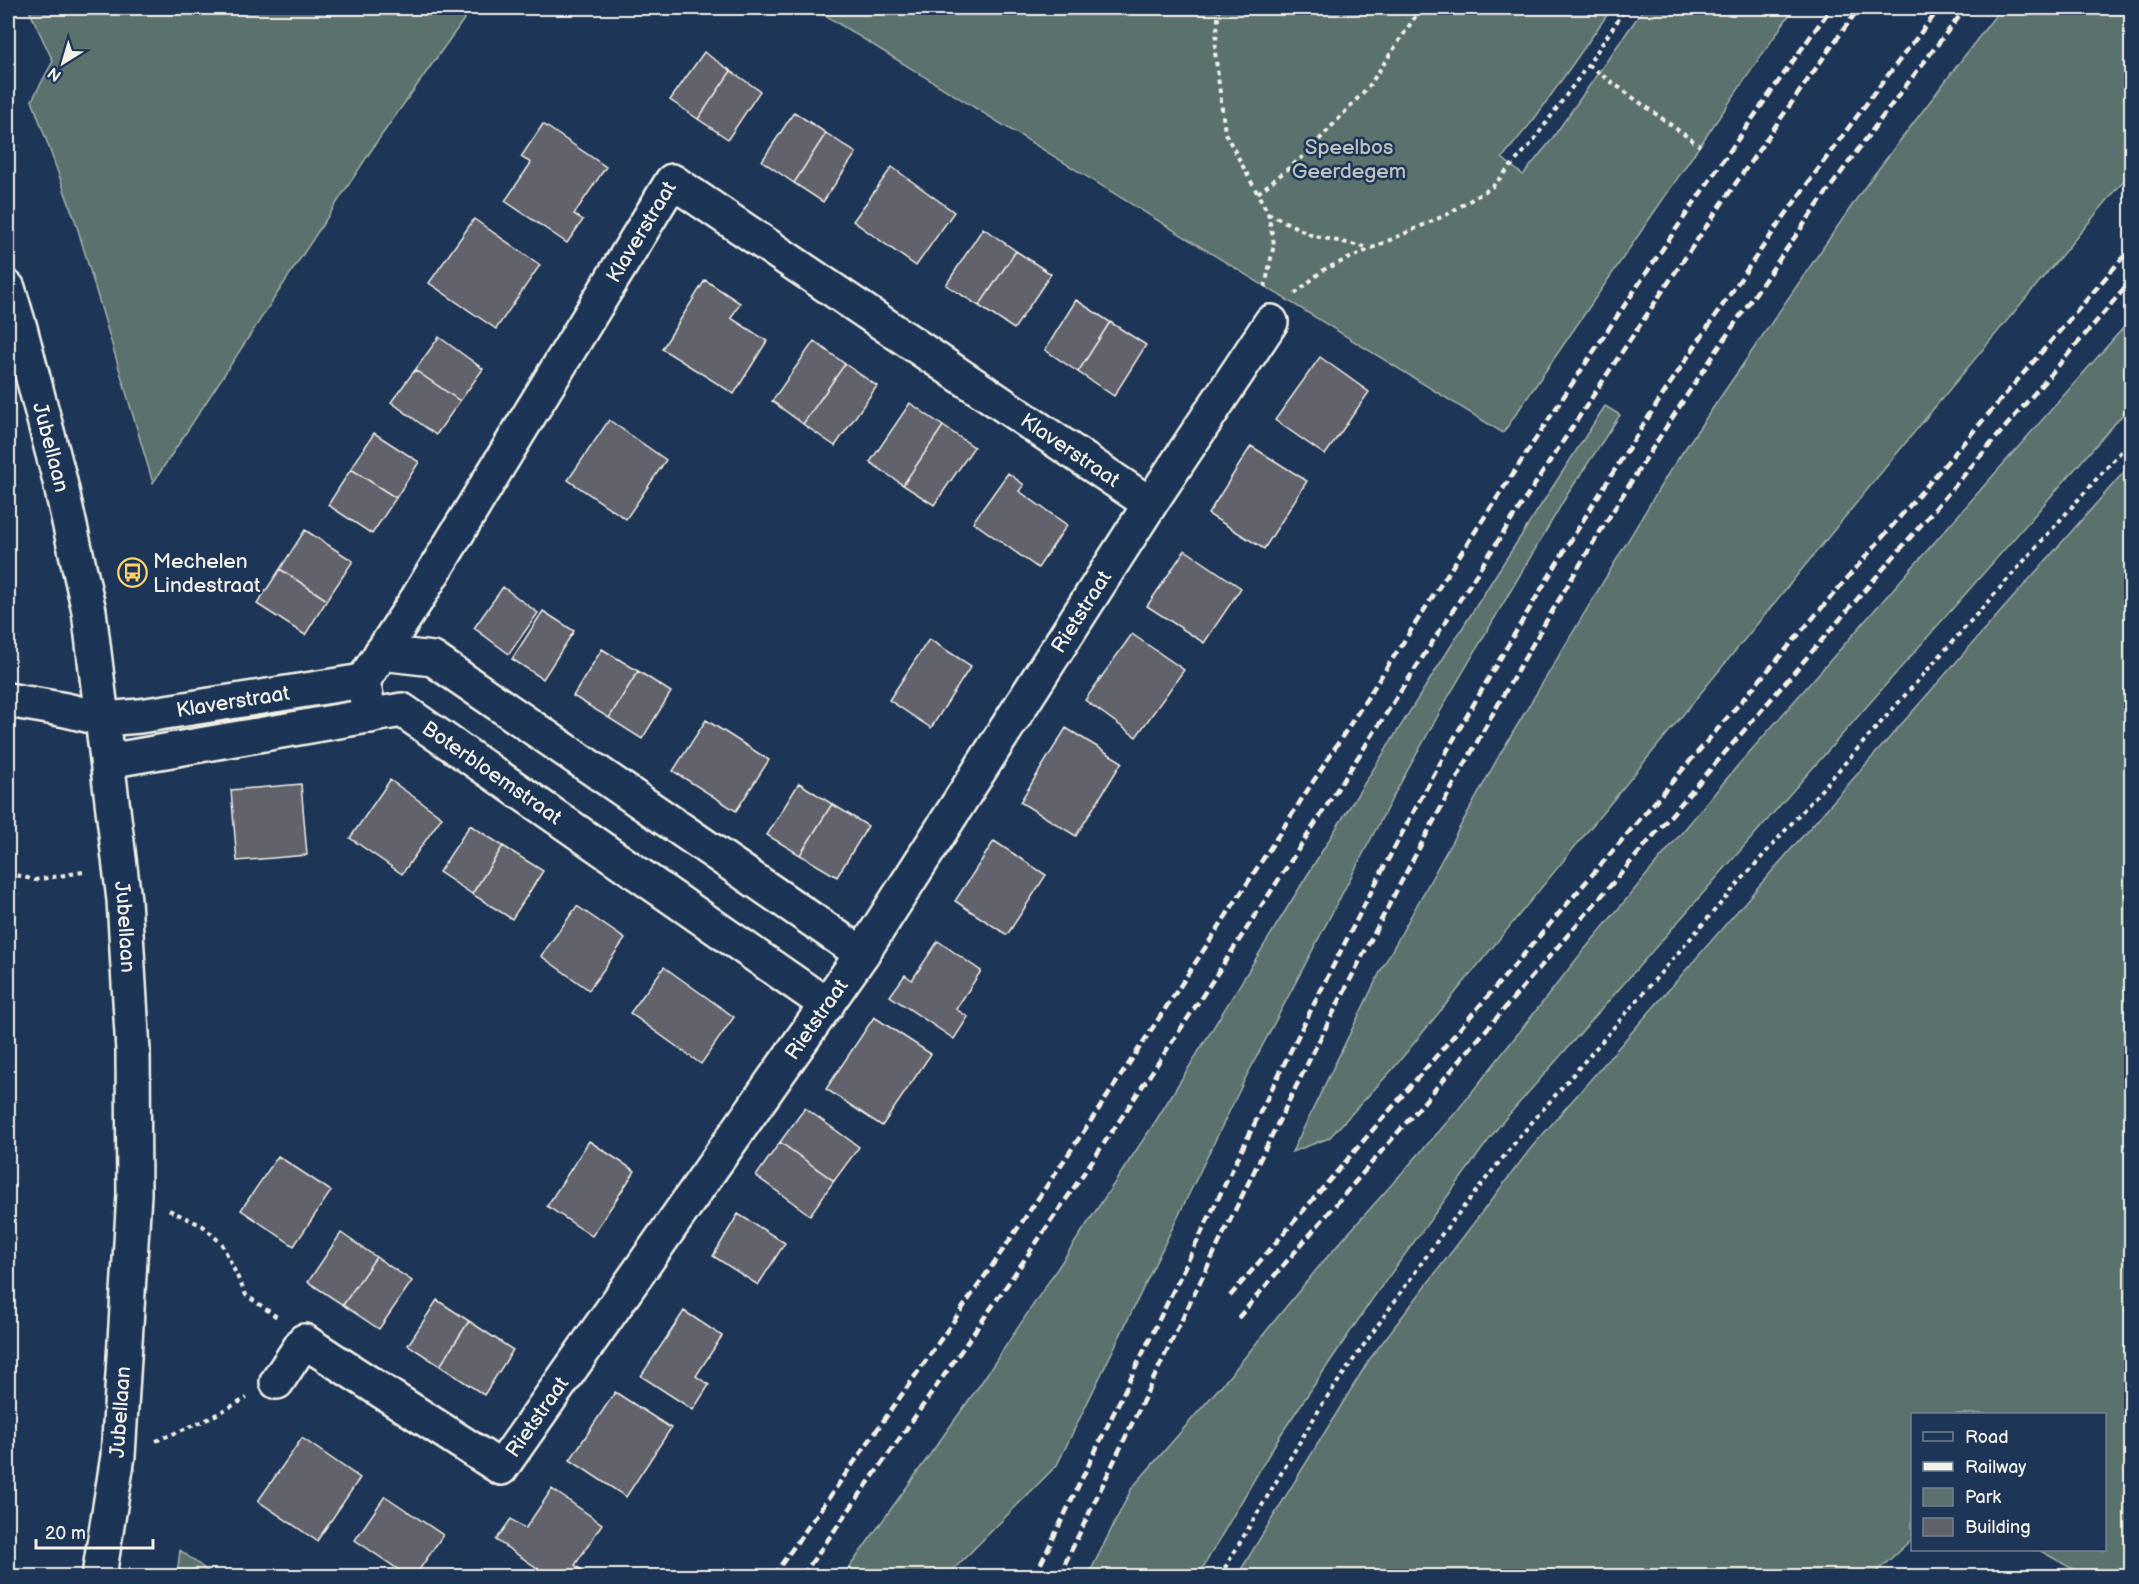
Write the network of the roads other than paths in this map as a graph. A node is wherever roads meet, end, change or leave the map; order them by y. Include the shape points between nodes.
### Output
1 (8, 288) edge
2 (1271, 322) road end
3 (1150, 504) junction
4 (381, 653) junction
5 (363, 681) junction
6 (8, 700) edge
7 (370, 716) junction
8 (104, 719) junction
9 (108, 761) junction
10 (862, 954) junction
11 (827, 1005) junction
12 (277, 1382) road end
13 (99, 1576) edge

1 - 8 street, Jubellaan via 59,477 89,611
2 - 3 street, Rietstraat
3 - 4 street, Klaverstraat via 672,181
3 - 10 street, Rietstraat
4 - 5 street, Klaverstraat
4 - 10 street via 433,659
5 - 7 street
5 - 8 street, Klaverstraat
6 - 8 street, Klaverstraat
7 - 9 street, Boterbloemstraat
7 - 11 street, Boterbloemstraat via 402,710
8 - 9 street, Jubellaan
9 - 13 street, Jubellaan via 124,900 133,1051 134,1194 118,1456
10 - 11 street, Rietstraat
11 - 12 street, Rietstraat via 501,1468 304,1341

